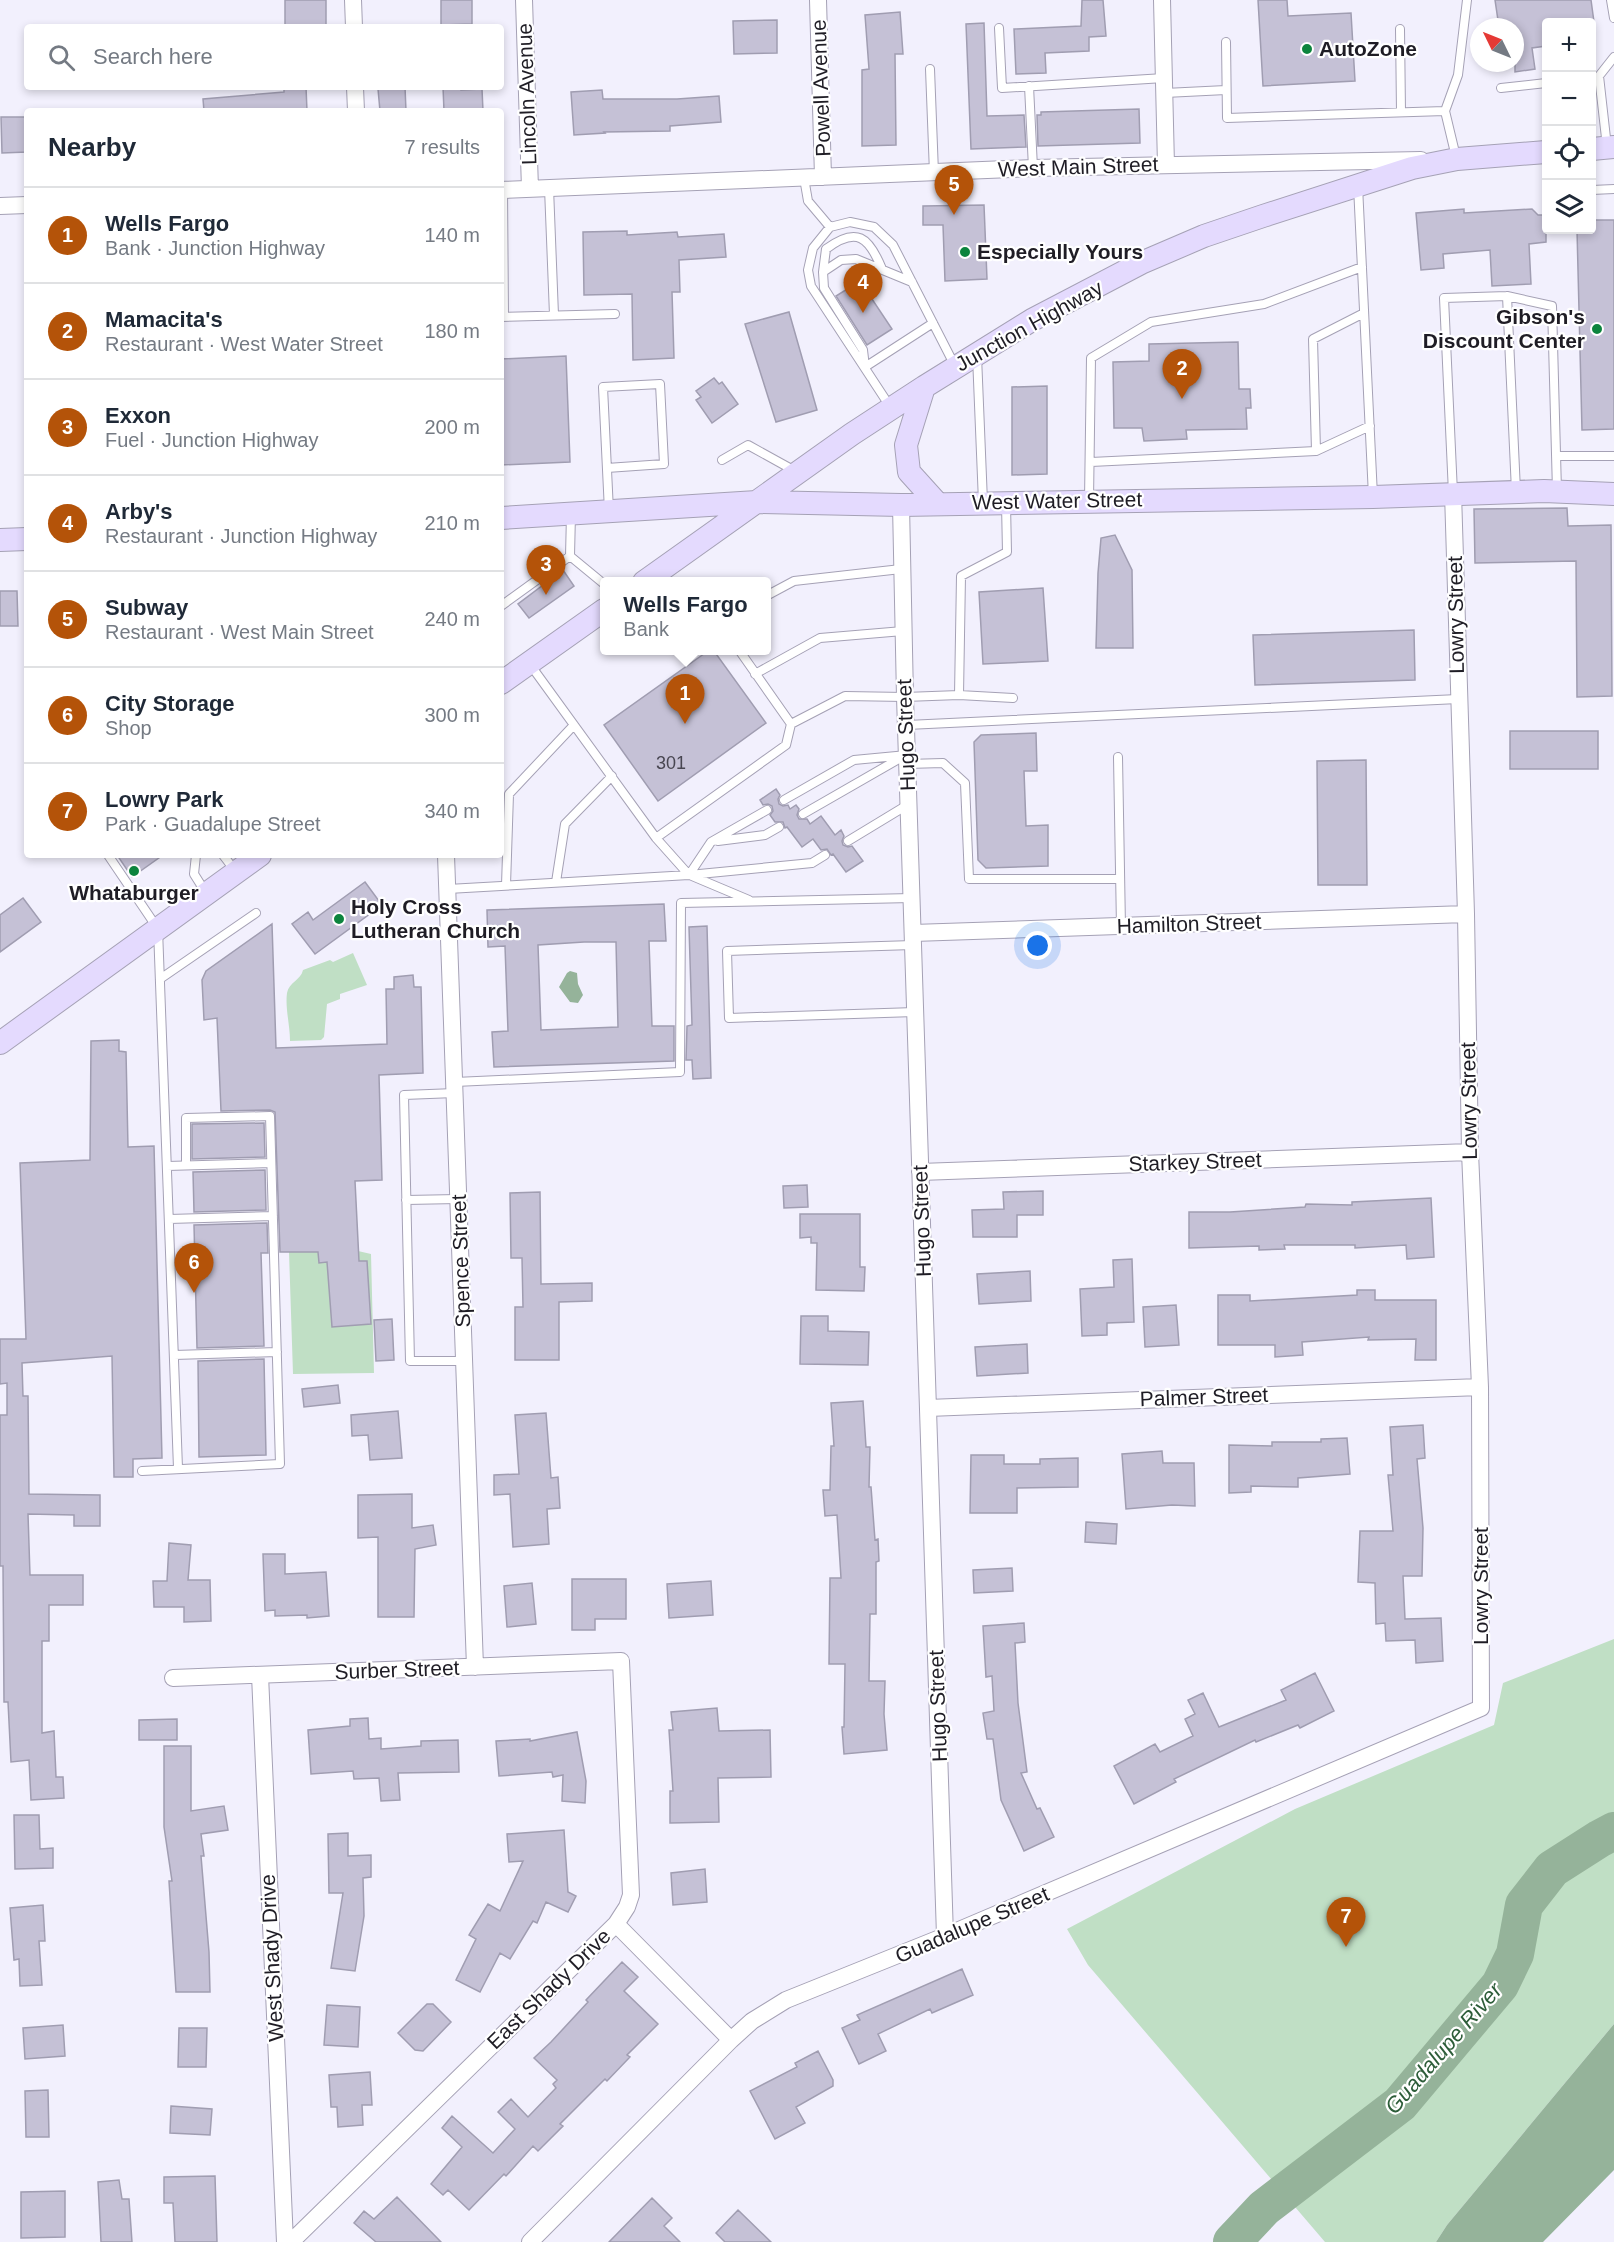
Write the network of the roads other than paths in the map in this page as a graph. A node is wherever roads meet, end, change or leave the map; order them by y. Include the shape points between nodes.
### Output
1 (353, 0) edge
2 (524, 0) edge
3 (818, 0) edge
4 (1162, 0) edge
5 (1467, 0) edge
6 (1611, 0) edge
7 (1614, 18) edge
8 (354, 24) edge
9 (999, 28) dead end
10 (1400, 29) dead end
11 (1226, 42) dead end
12 (1614, 57) edge
13 (930, 69) dead end
14 (1596, 75) edge
15 (1542, 83) edge
16 (1596, 84) edge
17 (1029, 86) junction
18 (1164, 86) junction
19 (1501, 88) dead end
20 (355, 90) edge
21 (1226, 90) junction
22 (356, 108) edge
23 (1445, 111) junction
24 (1401, 112) junction
25 (1604, 148) edge
26 (1542, 152) edge
27 (1457, 159) junction
28 (1166, 165) junction
29 (1033, 168) junction
30 (934, 173) junction
31 (823, 177) junction
32 (804, 178) junction
33 (1358, 186) junction
34 (549, 188) junction
35 (530, 189) junction
36 (1614, 189) edge
37 (504, 190) edge
38 (1596, 190) edge
39 (24, 205) edge
40 (0, 206) edge
41 (830, 227) junction
42 (1362, 267) junction
43 (882, 269) junction
44 (823, 272) junction
45 (912, 282) junction
46 (1507, 296) junction
47 (615, 314) dead end
48 (1364, 314) junction
49 (554, 315) junction
50 (504, 317) edge
51 (933, 323) junction
52 (976, 354) junction
53 (865, 367) junction
54 (956, 367) junction
55 (924, 387) junction
56 (891, 408) junction
57 (1370, 426) junction
58 (1316, 451) junction
59 (1556, 456) junction
60 (1614, 456) edge
61 (722, 460) dead end
62 (1091, 462) junction
63 (607, 468) junction
64 (798, 473) junction
65 (1516, 492) junction
66 (1557, 492) junction
67 (1453, 493) junction
68 (1614, 494) edge
69 (1374, 497) junction
70 (1089, 500) junction
71 (757, 502) junction
72 (937, 503) junction
73 (983, 503) junction
74 (1006, 503) junction
75 (901, 505) junction
76 (609, 511) junction
77 (571, 513) junction
78 (504, 518) edge
79 (24, 539) edge
80 (0, 540) edge
81 (570, 556) junction
82 (901, 569) junction
83 (651, 577) edge
84 (600, 581) edge
85 (771, 593) edge
86 (504, 604) edge
87 (600, 613) edge
88 (903, 631) junction
89 (742, 655) edge
90 (529, 663) junction
91 (755, 674) junction
92 (504, 677) edge
93 (959, 695) junction
94 (904, 697) junction
95 (1013, 698) dead end
96 (1458, 699) junction
97 (791, 724) junction
98 (574, 725) junction
99 (907, 725) junction
100 (1118, 757) dead end
101 (907, 759) junction
102 (612, 776) junction
103 (784, 800) dead end
104 (909, 804) junction
105 (767, 810) dead end
106 (803, 814) dead end
107 (779, 828) dead end
108 (656, 838) junction
109 (848, 841) dead end
110 (711, 842) junction
111 (825, 855) dead end
112 (110, 858) edge
113 (196, 858) edge
114 (250, 858) edge
115 (446, 858) edge
116 (230, 864) edge
117 (689, 874) junction
118 (1120, 879) junction
119 (556, 882) junction
120 (506, 885) junction
121 (448, 889) junction
122 (207, 894) junction
123 (912, 898) junction
124 (753, 902) junction
125 (256, 913) dead end
126 (1466, 914) junction
127 (1120, 927) junction
128 (158, 929) junction
129 (913, 939) junction
130 (160, 979) junction
131 (915, 1012) junction
132 (0, 1043) edge
133 (455, 1088) junction
134 (1470, 1152) junction
135 (271, 1163) junction
136 (186, 1165) junction
137 (167, 1166) junction
138 (920, 1172) junction
139 (458, 1199) junction
140 (406, 1200) junction
141 (273, 1216) junction
142 (169, 1219) junction
143 (277, 1352) junction
144 (174, 1355) junction
145 (464, 1361) junction
146 (1480, 1387) junction
147 (928, 1408) junction
148 (178, 1468) junction
149 (142, 1471) dead end
150 (621, 1661) joint
151 (475, 1667) junction
152 (260, 1675) junction
153 (173, 1678) dead end
154 (1481, 1708) joint
155 (616, 1924) junction
156 (945, 1936) junction
157 (730, 2040) junction
158 (285, 2242) edge
159 (291, 2242) edge
160 (530, 2242) edge

1 - 8 street
2 - 35 street, Lincoln Avenue
3 - 31 street, Powell Avenue
4 - 18 street
5 - 23 lane via 1458,75
6 - 7 lane
9 - 17 lane via 1002,88
10 - 24 lane
11 - 21 lane
12 - 14 lane
13 - 30 lane
15 - 19 lane
16 - 25 lane
17 - 18 lane
17 - 29 lane
18 - 21 lane
18 - 28 street
20 - 22 street
21 - 24 lane via 1227,118
23 - 24 lane
23 - 27 lane
26 - 27 main road, West Main Street
27 - 28 street, West Main Street
27 - 33 main road, Junction Highway
28 - 29 street, West Main Street
29 - 30 street, West Main Street
30 - 31 street, West Main Street
31 - 32 street, West Main Street
32 - 34 street, West Main Street
32 - 41 lane via 808,201
33 - 42 lane
33 - 52 main road, Junction Highway via 1204,236 1141,263
34 - 35 street, West Main Street
34 - 49 lane
35 - 37 street, West Main Street
36 - 38 lane
39 - 40 street
41 - 45 lane via 850,222 874,227 893,244
41 - 53 lane via 813,248 808,270 811,286
42 - 48 lane
42 - 62 lane via 1264,304 1151,322 1091,358
43 - 44 lane via 856,259 841,260
43 - 44 lane via 868,241 854,235 840,238 826,249
43 - 45 lane
44 - 53 lane via 824,288 863,350
45 - 51 lane
46 - 59 lane via 1552,306
46 - 65 lane
46 - 67 lane via 1444,298
47 - 49 lane
48 - 57 lane
48 - 58 lane via 1313,339
49 - 50 lane
51 - 53 lane
51 - 54 lane
52 - 54 main road, Junction Highway
52 - 73 lane
53 - 56 lane
54 - 55 main road, Junction Highway
55 - 56 main road, Junction Highway
55 - 72 main road via 906,445 909,472
56 - 64 main road, Junction Highway
57 - 58 lane
57 - 69 lane
58 - 62 lane
59 - 60 lane
59 - 66 lane
61 - 64 lane via 748,445
62 - 70 lane
63 - 63 lane via 603,387 660,384 664,464
63 - 76 lane
64 - 71 main road, Junction Highway
65 - 66 main road, West Water Street
65 - 67 main road, West Water Street
66 - 68 main road, West Water Street
67 - 69 main road, West Water Street
67 - 96 street, Lowry Street
69 - 70 main road, West Water Street
70 - 74 main road, West Water Street
71 - 75 main road, West Water Street
71 - 76 main road, West Water Street
71 - 83 main road, Junction Highway
72 - 73 main road, West Water Street
72 - 75 main road, West Water Street
73 - 74 main road, West Water Street
74 - 93 lane via 1007,552 961,576
75 - 82 street, Hugo Street
76 - 77 main road, West Water Street
77 - 78 main road, West Water Street
77 - 81 lane
79 - 80 main road
81 - 84 lane
81 - 86 lane
82 - 85 lane via 794,581
82 - 88 street, Hugo Street
87 - 90 main road
88 - 91 lane via 820,638
88 - 94 street, Hugo Street
89 - 91 lane
90 - 92 main road
90 - 98 lane
91 - 97 lane
93 - 94 lane
93 - 95 lane
94 - 97 lane via 845,696
94 - 99 street, Hugo Street
96 - 99 lane
96 - 126 street, Lowry Street
97 - 108 lane via 786,746
98 - 102 lane
98 - 120 lane via 509,794
99 - 101 street, Hugo Street
100 - 118 lane
101 - 103 lane via 854,759
101 - 104 street, Hugo Street
101 - 106 lane
101 - 118 lane via 943,763 966,783 969,879
102 - 108 lane
102 - 119 lane via 565,824
104 - 109 lane
104 - 123 street, Hugo Street
105 - 110 lane
107 - 110 lane via 765,835
108 - 117 lane
110 - 117 lane
111 - 117 lane via 812,863
112 - 128 lane
113 - 122 lane via 194,874
114 - 116 main road
115 - 121 street, Spence Street
116 - 122 main road
117 - 119 lane
117 - 124 lane
118 - 127 lane
119 - 120 lane
120 - 121 lane
121 - 133 street, Spence Street
122 - 128 main road
123 - 124 lane
123 - 129 street, Hugo Street
124 - 133 lane via 681,903 681,1072
125 - 130 lane
126 - 127 street, Hamilton Street
126 - 134 street, Lowry Street
127 - 129 street, Hamilton Street
128 - 130 lane
128 - 132 main road
129 - 131 street, Hugo Street
129 - 131 lane via 727,951 729,1018
130 - 137 lane
131 - 138 street, Hugo Street
133 - 139 street, Spence Street
133 - 140 lane via 404,1095
134 - 138 street, Starkey Street
134 - 146 street, Lowry Street
135 - 136 lane
135 - 136 lane via 270,1116 207,1117 186,1118
135 - 141 lane
136 - 137 lane
137 - 142 lane
138 - 147 street, Hugo Street
139 - 140 lane
139 - 145 street, Spence Street
140 - 145 lane via 410,1361
141 - 142 lane
141 - 143 lane
142 - 144 lane
143 - 144 lane
143 - 148 lane via 280,1464
144 - 148 lane
145 - 151 street, Spence Street
146 - 147 street, Palmer Street
146 - 154 street, Lowry Street
147 - 156 street, Hugo Street
148 - 149 lane
150 - 151 street, Surber Street
150 - 155 street, East Shady Drive via 631,1895
151 - 152 street, Surber Street
152 - 153 street, Surber Street
152 - 158 street, West Shady Drive
154 - 156 street, Guadalupe Street
155 - 157 street
155 - 159 street, East Shady Drive
156 - 157 street, Guadalupe Street via 786,2000
157 - 160 street, Guadalupe Street

